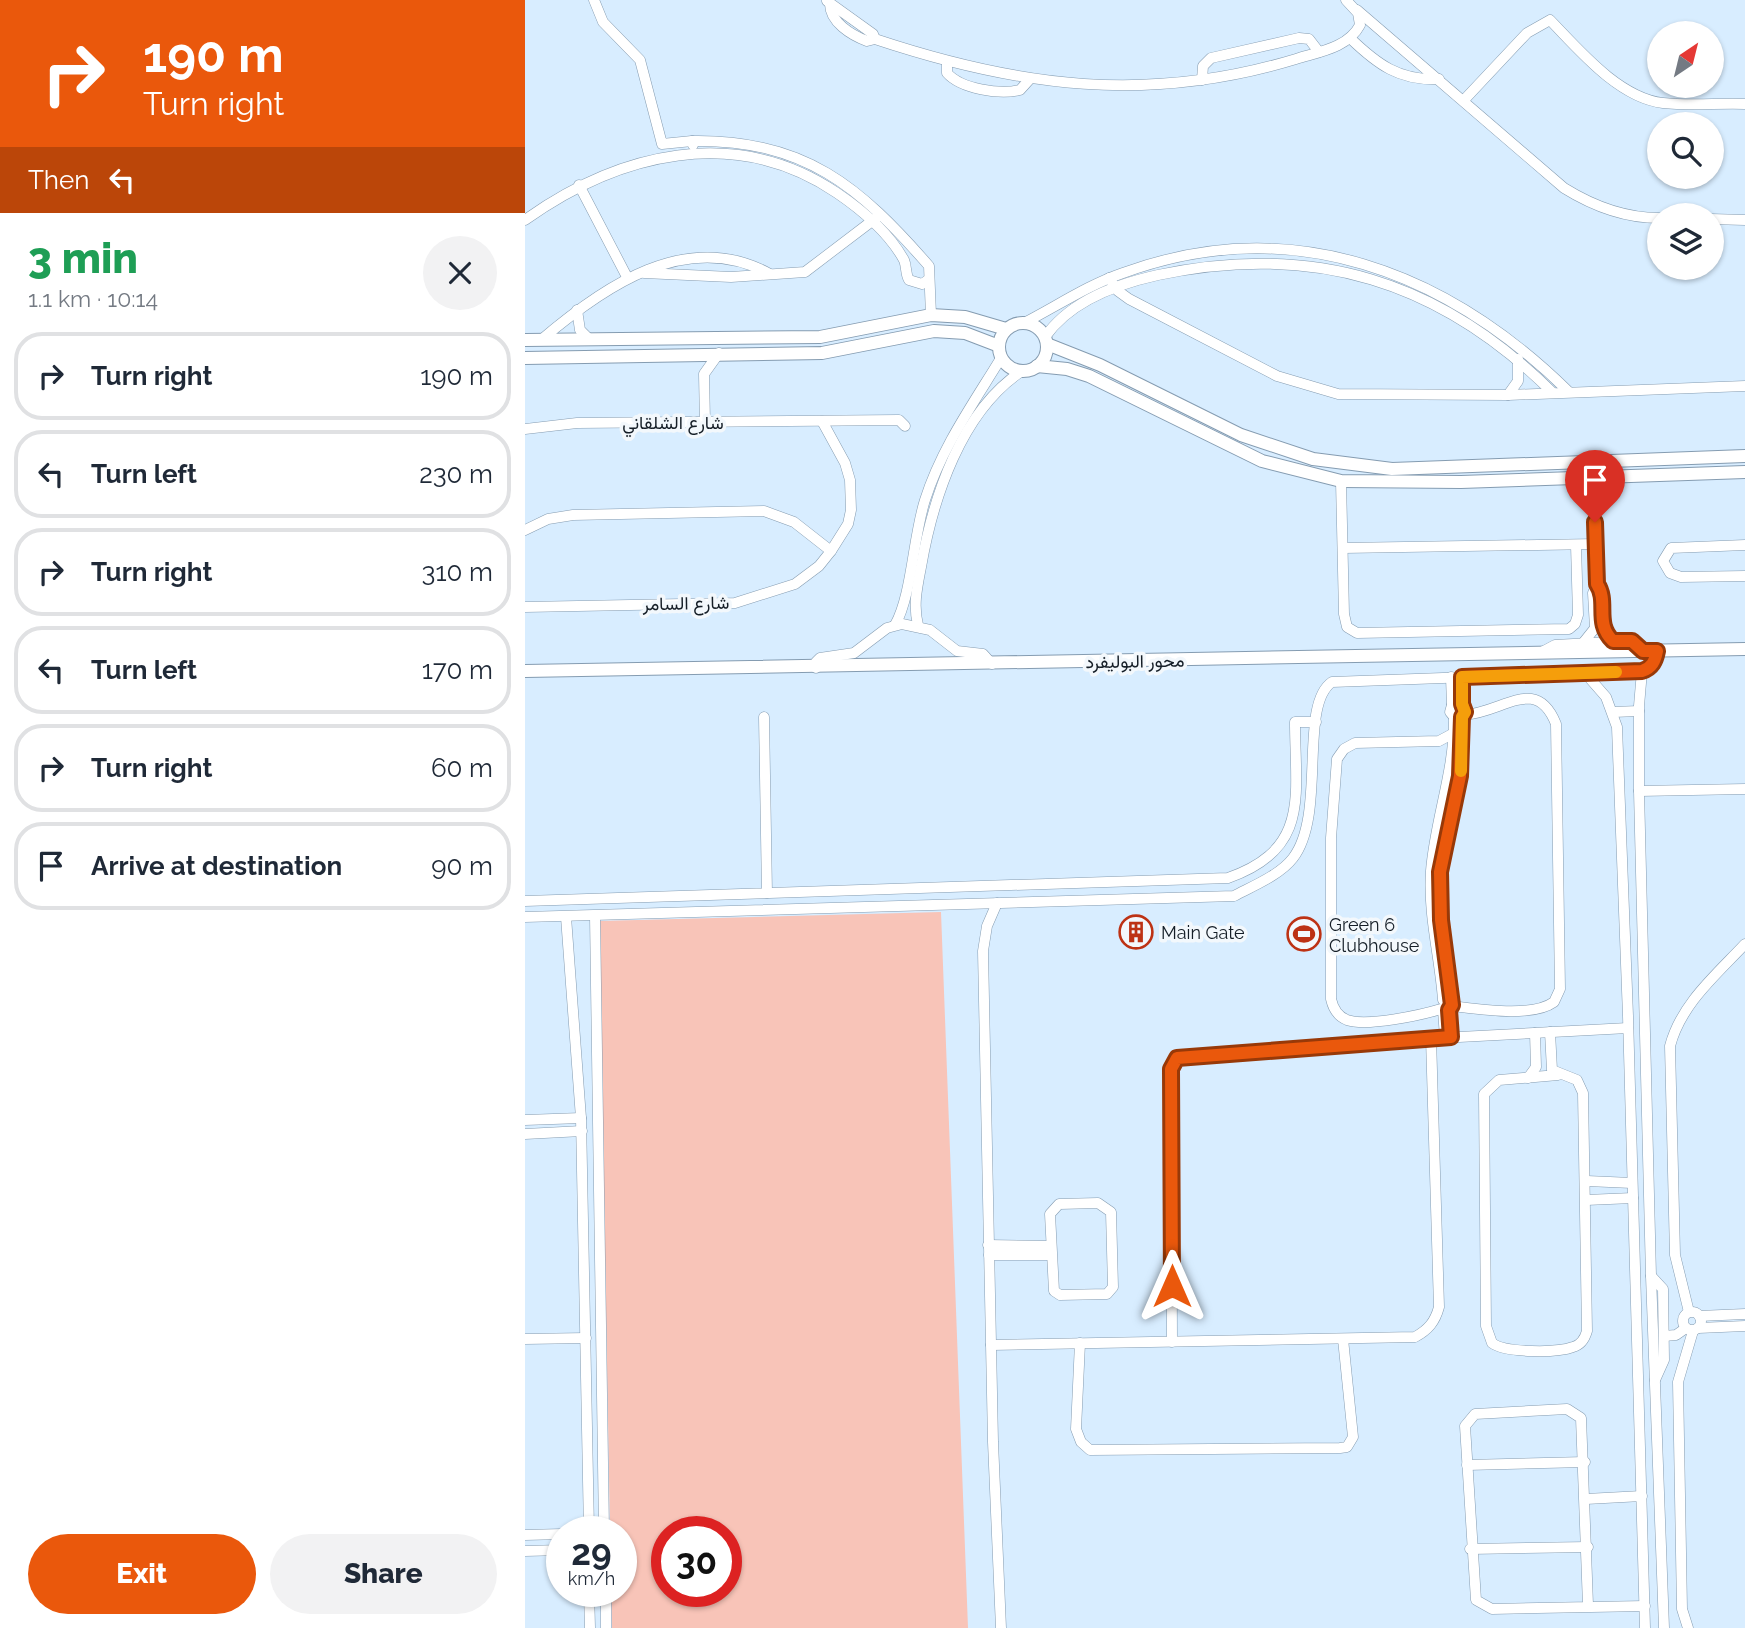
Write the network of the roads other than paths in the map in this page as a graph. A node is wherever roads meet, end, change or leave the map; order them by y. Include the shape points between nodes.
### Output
1 (594, 0) edge
2 (1346, 0) edge
3 (828, 2) edge
4 (1355, 8) junction
5 (1350, 38) junction
6 (1319, 52) junction
7 (947, 63) junction
8 (1439, 79) junction
9 (1029, 80) junction
10 (1202, 80) junction
11 (1464, 100) junction
12 (1745, 104) edge
13 (693, 147) junction
14 (579, 185) junction
15 (881, 212) junction
16 (1647, 216) edge
17 (1724, 219) edge
18 (525, 220) edge
19 (1745, 220) edge
20 (873, 222) junction
21 (919, 260) junction
22 (907, 267) junction
23 (644, 274) junction
24 (770, 274) junction
25 (627, 277) junction
26 (928, 280) junction
27 (1112, 283) junction
28 (577, 310) junction
29 (931, 315) junction
30 (1024, 323) junction
31 (1006, 329) junction
32 (525, 340) edge
33 (541, 340) junction
34 (589, 340) junction
35 (1046, 341) junction
36 (1000, 352) junction
37 (687, 353) junction
38 (719, 353) junction
39 (525, 358) edge
40 (1517, 358) junction
41 (1037, 366) junction
42 (1022, 371) junction
43 (704, 374) junction
44 (1745, 386) edge
45 (1552, 392) junction
46 (1569, 392) junction
47 (1508, 395) junction
48 (822, 421) junction
49 (705, 423) junction
50 (905, 426) dead end
51 (525, 429) edge
52 (1745, 456) edge
53 (1594, 463) junction
54 (1745, 472) edge
55 (1594, 477) junction
56 (1341, 481) junction
57 (525, 530) edge
58 (1596, 544) junction
59 (1576, 545) junction
60 (1745, 545) edge
61 (1343, 548) junction
62 (831, 551) junction
63 (1745, 576) edge
64 (1597, 604) junction
65 (525, 607) edge
66 (895, 625) junction
67 (918, 625) junction
68 (1613, 641) junction
69 (1583, 643) junction
70 (1745, 649) edge
71 (1643, 651) junction
72 (1657, 651) junction
73 (1540, 653) junction
74 (992, 664) junction
75 (816, 668) junction
76 (525, 671) edge
77 (1642, 671) junction
78 (1585, 673) junction
79 (1457, 677) junction
80 (1460, 711) junction
81 (1639, 711) junction
82 (1613, 712) junction
83 (764, 718) dead end
84 (1316, 722) junction
85 (1454, 733) junction
86 (1439, 741) junction
87 (1454, 748) junction
88 (1456, 775) junction
89 (1745, 789) edge
90 (1639, 791) junction
91 (767, 893) junction
92 (525, 901) edge
93 (997, 903) junction
94 (566, 916) junction
95 (594, 916) junction
96 (525, 917) edge
97 (1745, 944) edge
98 (1446, 1006) junction
99 (1628, 1028) junction
100 (1550, 1032) junction
101 (1535, 1033) junction
102 (1448, 1037) junction
103 (1431, 1038) junction
104 (1536, 1052) junction
105 (1550, 1052) junction
106 (1558, 1075) junction
107 (1528, 1078) junction
108 (581, 1118) junction
109 (525, 1120) edge
110 (582, 1131) junction
111 (525, 1134) edge
112 (1587, 1181) junction
113 (1632, 1182) junction
114 (1633, 1198) junction
115 (1586, 1200) junction
116 (988, 1250) junction
117 (1051, 1251) junction
118 (1651, 1276) junction
119 (1663, 1311) junction
120 (1692, 1314) junction
121 (1745, 1314) edge
122 (1745, 1326) edge
123 (1692, 1329) junction
124 (1664, 1336) junction
125 (586, 1338) junction
126 (525, 1339) edge
127 (1343, 1339) junction
128 (1172, 1342) junction
129 (1080, 1343) junction
130 (991, 1345) junction
131 (1654, 1380) junction
132 (1585, 1462) junction
133 (1467, 1465) junction
134 (1642, 1496) junction
135 (1586, 1499) junction
136 (589, 1516) edge
137 (604, 1516) edge
138 (546, 1534) edge
139 (525, 1535) edge
140 (1588, 1546) junction
141 (1470, 1549) junction
142 (546, 1550) edge
143 (525, 1551) edge
144 (1588, 1605) junction
145 (1645, 1606) junction
146 (590, 1607) edge
147 (606, 1607) edge
148 (590, 1628) edge
149 (606, 1628) edge
150 (1001, 1628) edge
151 (1645, 1628) edge
152 (1664, 1628) edge
153 (1688, 1628) edge

1 - 13 street via 603,22 640,60 662,144
2 - 4 street
3 - 7 street via 834,17 849,32
4 - 5 street via 1360,25
4 - 8 street
5 - 6 street
5 - 8 street via 1388,71
6 - 10 street
6 - 10 street via 1309,39 1299,38 1211,58 1203,66
7 - 9 street
7 - 9 street via 947,73 957,82 1001,92 1020,90
8 - 11 street
9 - 10 street via 1105,86
11 - 12 street via 1528,33 1550,20 1633,93 1663,103
11 - 16 street via 1564,188 1621,213
13 - 14 street
13 - 15 street via 749,144 789,155 845,183
13 - 20 street via 766,160 802,172
14 - 18 street
14 - 25 street
15 - 20 street
15 - 21 street
17 - 19 street
20 - 22 street
20 - 24 street via 815,267 792,275
21 - 22 street
21 - 26 street via 930,268
22 - 26 street via 909,280 922,284
23 - 24 street
23 - 24 street via 678,261 710,257 739,260
23 - 25 street
25 - 28 street
26 - 29 street
27 - 30 street
27 - 35 street via 1061,317
27 - 40 street via 1216,264 1320,268 1423,298 1477,327
27 - 46 street via 1157,262 1218,251 1282,249 1351,260 1413,281 1464,307 1510,339
27 - 47 street via 1129,299 1238,357 1317,390 1359,397
28 - 33 street
28 - 34 street via 580,330
29 - 31 street via 965,317
29 - 34 street via 820,337
30 - 31 street
30 - 35 street via 1038,329
31 - 36 street
32 - 33 street
33 - 34 street
35 - 41 street via 1045,356
35 - 53 street via 1241,435 1313,459 1392,469
36 - 38 street via 965,333 934,331 821,352
36 - 42 street via 1010,367
36 - 66 street via 931,482 914,543 904,606
37 - 38 street
37 - 39 street
37 - 43 street
38 - 43 street
40 - 45 street
40 - 47 street via 1520,375
41 - 42 street
41 - 56 street via 1089,376 1262,461
42 - 67 street via 988,401 950,468 925,545 914,608
43 - 49 street
44 - 46 street
45 - 46 street
45 - 47 street
48 - 49 street, شارع الشلقاني
48 - 50 street, شارع الشلقاني via 899,420
48 - 62 street via 845,463 852,497 848,524
49 - 51 street, شارع الشلقاني via 577,423
52 - 53 street
53 - 55 street
54 - 55 street
55 - 56 street
55 - 58 street
56 - 61 street
57 - 62 street via 548,519 573,515 764,512 794,522
58 - 59 street
58 - 64 street via 1601,593
59 - 61 street
59 - 61 street via 1577,620 1573,627 1558,631 1357,634 1345,621
60 - 63 street via 1671,548 1663,561 1666,570 1681,577
62 - 65 street, شارع السامر via 795,584 735,603
64 - 68 street via 1602,628
64 - 69 street via 1595,628
66 - 67 street
66 - 75 street via 854,653 820,658
67 - 74 street via 957,651 986,655
68 - 69 street
68 - 71 street via 1634,642
69 - 73 street via 1555,645
70 - 72 street, محور البوليفرد
71 - 72 street, محور البوليفرد
71 - 73 street, محور البوليفرد
72 - 77 street via 1651,667
73 - 74 street, محور البوليفرد
74 - 75 street, محور البوليفرد
75 - 76 street, محور البوليفرد
77 - 78 street
77 - 81 street
78 - 79 street
78 - 82 street
79 - 80 street
79 - 84 street via 1332,682 1319,696
80 - 85 street
80 - 88 street
80 - 98 street via 1478,712 1528,699 1538,699 1551,708 1556,723 1560,989 1554,1002 1537,1009
81 - 82 street
81 - 90 street
82 - 99 street
83 - 91 street
84 - 91 street via 1295,722 1296,804 1290,831 1255,869 1228,878
84 - 93 street via 1311,812 1305,834 1293,859 1256,884 1234,896
85 - 86 street
85 - 87 street
86 - 87 street
86 - 98 street via 1359,742 1347,746 1336,760 1331,999 1339,1015 1356,1021 1414,1015
87 - 88 street
88 - 98 street via 1436,872 1432,922
89 - 90 street
90 - 118 street
91 - 92 street
93 - 95 street
93 - 116 street via 983,951
94 - 95 street
94 - 96 street
94 - 108 street
95 - 137 street
97 - 120 street via 1690,1004 1670,1046 1675,1255
98 - 102 street
99 - 100 street
99 - 113 street
100 - 101 street
100 - 105 street
101 - 102 street
101 - 104 street
102 - 103 street
103 - 127 street via 1439,1307 1431,1325 1415,1337
103 - 128 street via 1182,1055 1173,1063
104 - 105 street
104 - 107 street via 1536,1067
105 - 106 street via 1552,1070
106 - 107 street
106 - 112 street via 1577,1080 1583,1093
107 - 115 street via 1492,1083 1483,1101 1486,1326 1499,1348 1573,1348 1584,1338 1588,1323
108 - 109 street
108 - 110 street
110 - 111 street
110 - 125 street
112 - 113 street
112 - 115 street
113 - 114 street
114 - 115 street
114 - 134 street
116 - 117 street
116 - 130 street
117 - 117 street via 1056,1294 1112,1290 1111,1212 1104,1204 1054,1206
118 - 119 street via 1663,1289
118 - 131 street
119 - 120 street
119 - 124 street
120 - 121 street
120 - 123 street
120 - 123 street via 1683,1319
122 - 123 street
123 - 124 street
123 - 153 street via 1678,1382 1682,1609
124 - 131 street via 1664,1360
125 - 126 street
125 - 136 street
127 - 128 street
127 - 129 street via 1352,1441 1344,1448 1299,1449 1090,1450 1076,1429
128 - 129 street
129 - 130 street
130 - 150 street
131 - 152 street
132 - 133 street
132 - 133 street via 1583,1423 1567,1409 1475,1414 1465,1426
132 - 135 street
133 - 141 street
134 - 135 street
134 - 145 street
135 - 140 street
138 - 139 street
140 - 141 street
140 - 144 street
141 - 144 street via 1473,1595 1486,1608
142 - 143 street
144 - 145 street
145 - 151 street
146 - 148 street
147 - 149 street

